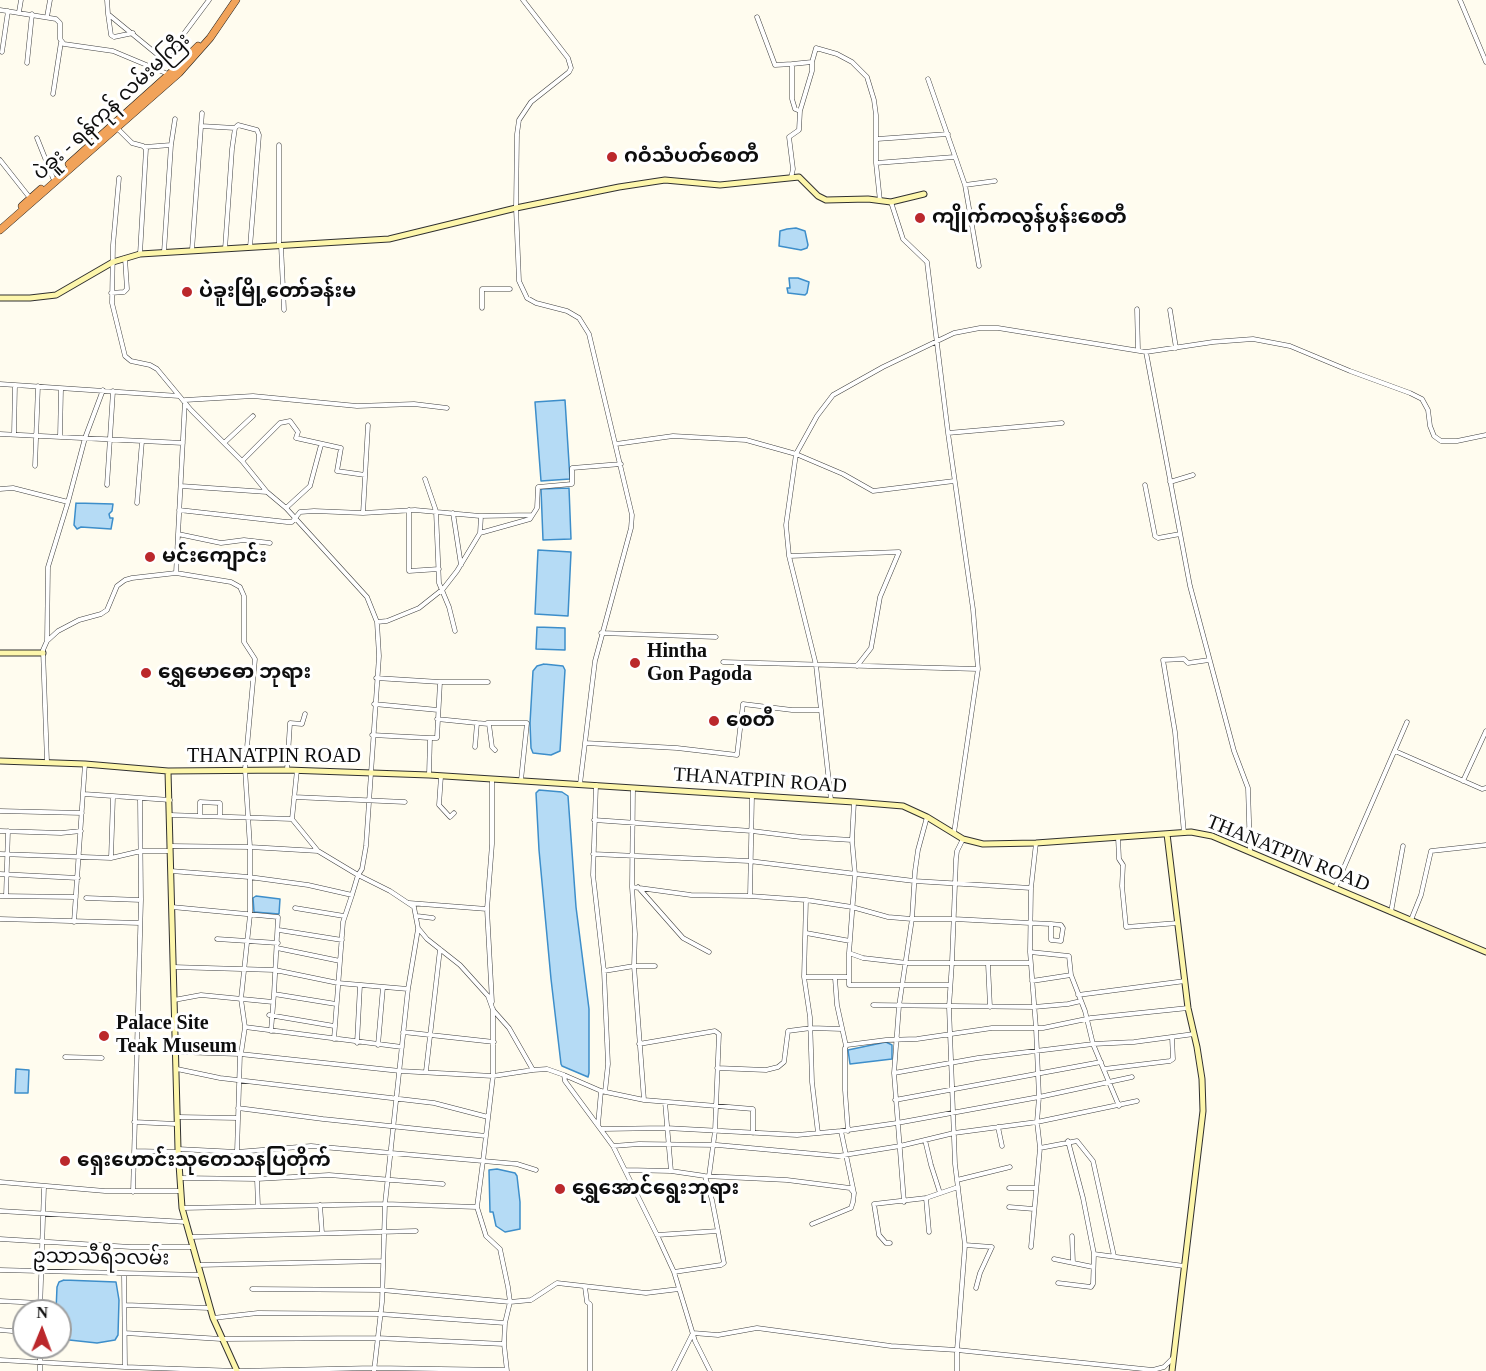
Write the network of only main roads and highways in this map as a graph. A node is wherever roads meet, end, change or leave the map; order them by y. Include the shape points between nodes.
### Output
1 (231, 0) edge
2 (236, 0) edge
3 (172, 74) junction
4 (115, 126) junction
5 (0, 224) edge
6 (0, 230) edge

1 - 3 highway, ပဲခူး - ရန်ကုန် လမ်းမကြီး via 207,35
2 - 3 highway, ပဲခူး - ရန်ကုန် လမ်းမကြီး via 210,38
3 - 4 highway, ပဲခူး - ရန်ကုန် လမ်းမကြီး
4 - 5 highway, ပဲခူး - ရန်ကုန် လမ်းမကြီး
4 - 6 highway, ပဲခူး - ရန်ကုန် လမ်းမကြီး

